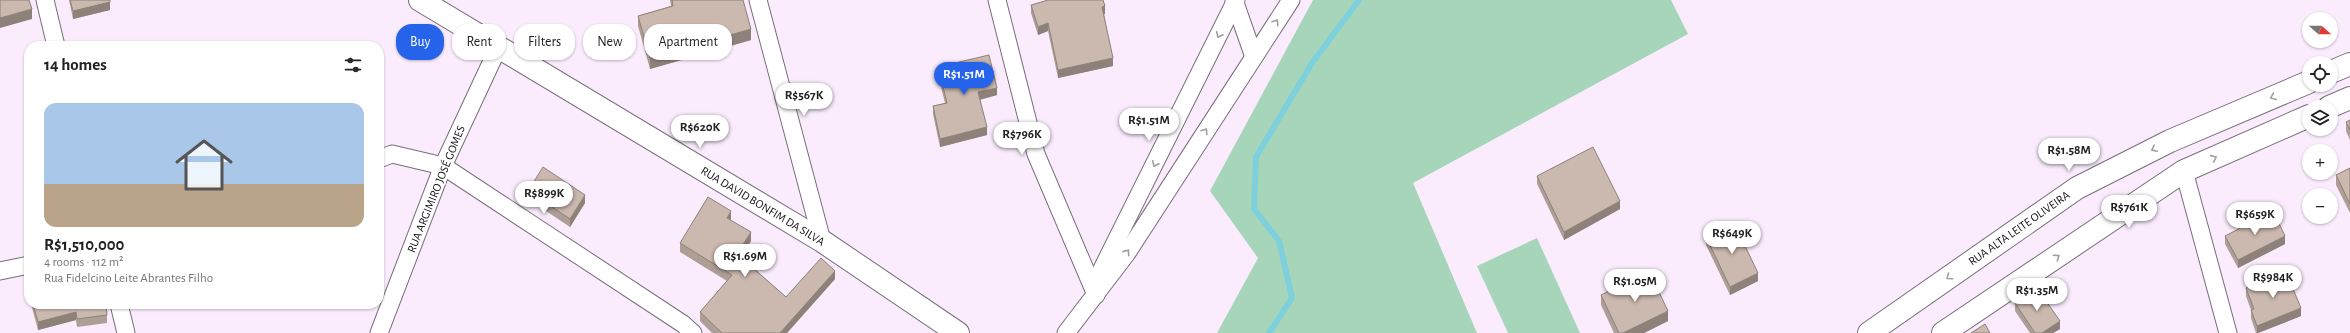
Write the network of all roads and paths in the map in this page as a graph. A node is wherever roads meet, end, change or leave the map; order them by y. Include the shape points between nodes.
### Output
1 (44, 0) edge
2 (420, 0) edge
3 (758, 0) edge
4 (997, 0) edge
5 (1290, 0) edge
6 (1235, 1) edge
7 (459, 24) edge
8 (55, 41) edge
9 (506, 53) edge
10 (1254, 57) junction
11 (492, 60) edge
12 (2350, 64) edge
13 (2338, 69) edge
14 (2302, 85) edge
15 (2350, 98) edge
16 (2338, 103) edge
17 (2302, 119) edge
18 (384, 157) edge
19 (443, 166) junction
20 (2184, 171) junction
21 (822, 241) junction
22 (24, 266) edge
23 (0, 271) edge
24 (1096, 295) junction
25 (120, 309) edge
26 (126, 333) edge
27 (379, 333) edge
28 (693, 333) edge
29 (958, 333) edge
30 (1066, 333) edge
31 (1869, 333) edge
32 (1943, 333) edge
33 (2228, 333) edge

1 - 8 street
2 - 7 main road, RUA DAVID BONFIM DA SILVA
3 - 21 street
4 - 24 street via 1036,154
10 -> 5 street
6 - 10 street
6 -> 24 street via 1102,270
9 - 21 main road, RUA DAVID BONFIM DA SILVA
24 -> 10 street via 1127,253
11 - 19 street, RUA ARGIMIRO JOSÉ GOMES
12 - 13 main road
14 -> 31 main road, RUA ALTA LEITE OLIVEIRA via 2170,141 2077,188
15 - 16 main road
20 -> 17 main road
18 - 19 street via 392,154
19 - 27 street, RUA ARGIMIRO JOSÉ GOMES
19 - 28 street
32 -> 20 main road
20 - 33 street
21 - 29 main road, RUA DAVID BONFIM DA SILVA
22 - 23 street
24 - 30 street
25 - 26 street

